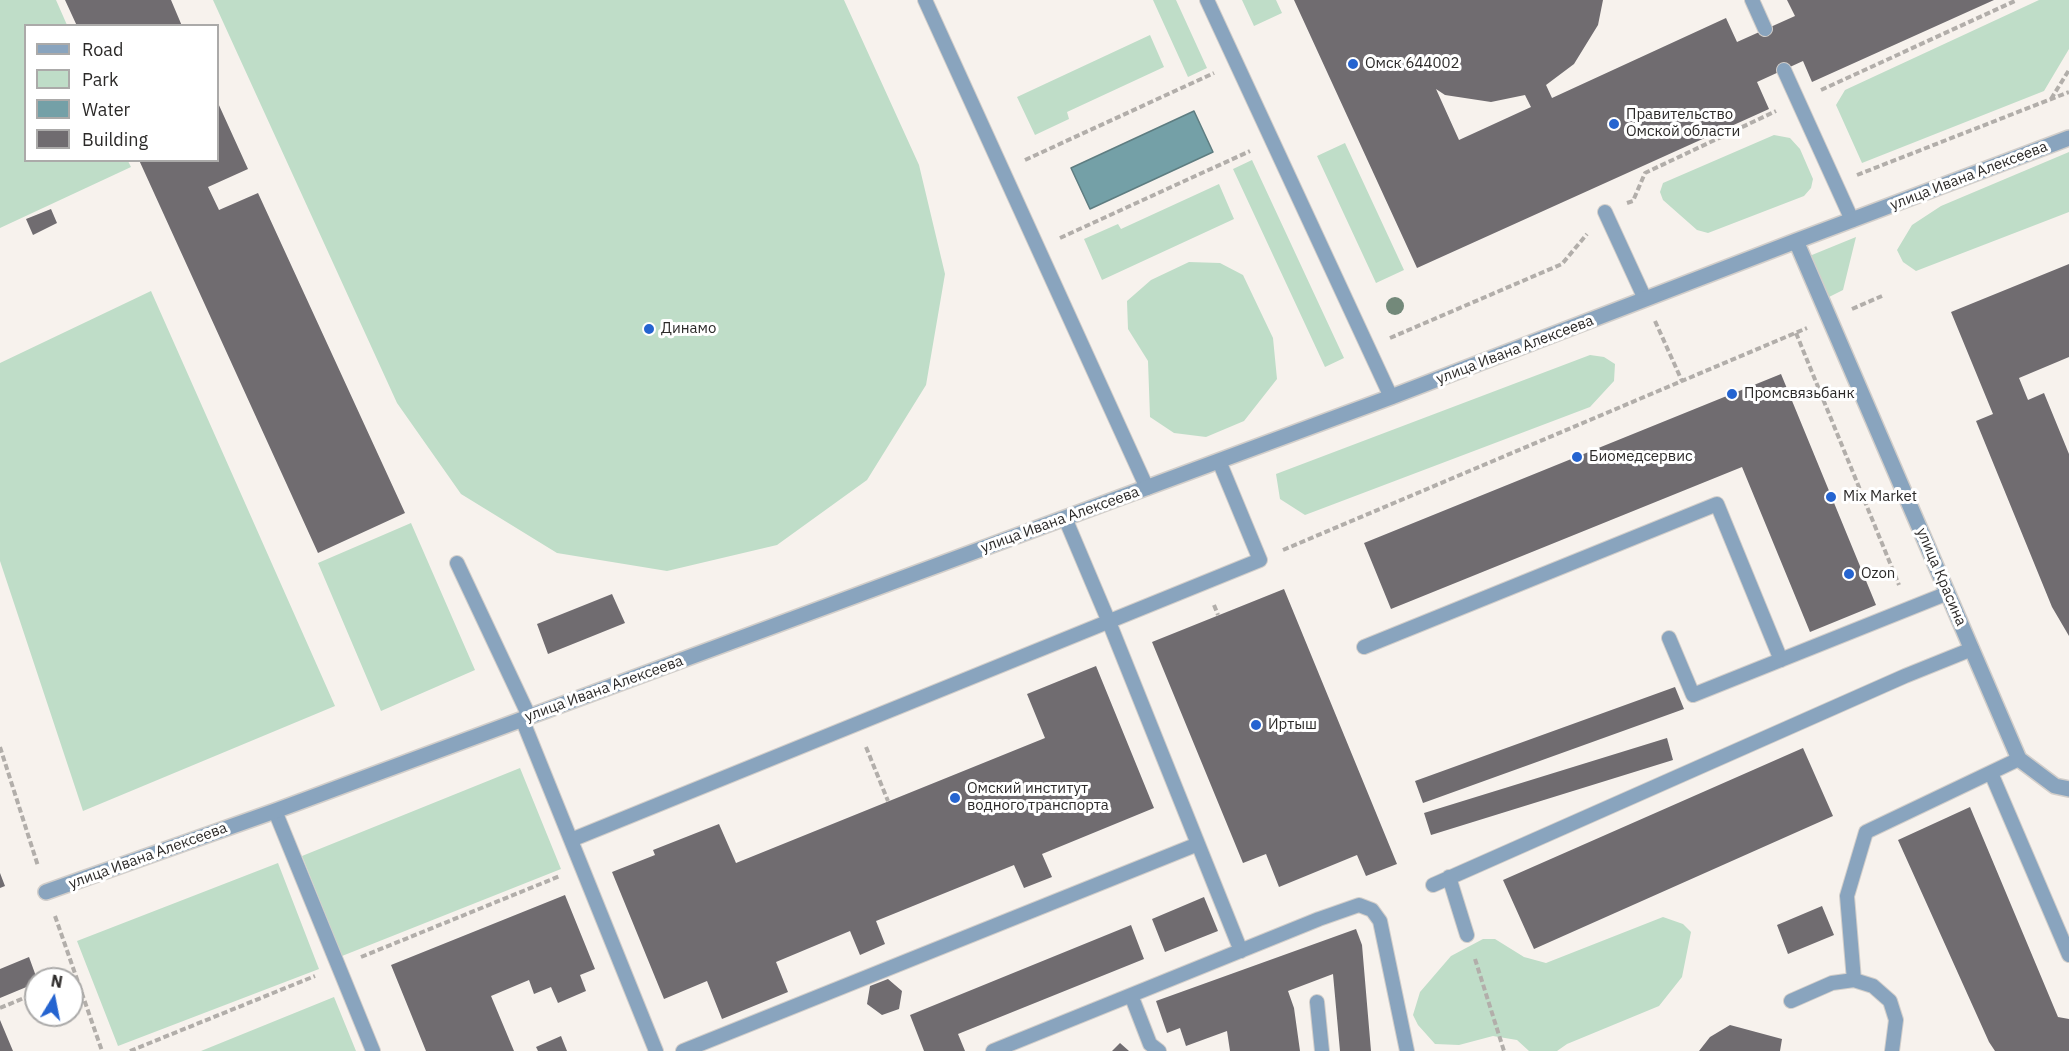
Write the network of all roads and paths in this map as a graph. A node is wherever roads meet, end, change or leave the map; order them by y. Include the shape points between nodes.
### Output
1 (924, 0) edge
2 (1207, 0) edge
3 (1752, 0) edge
4 (2017, 0) edge
5 (1765, 29) dead end
6 (1236, 63) junction
7 (1784, 70) dead end
8 (2069, 70) edge
9 (2069, 92) edge
10 (2050, 99) junction
11 (1798, 101) junction
12 (2069, 138) edge
13 (1272, 140) junction
14 (1002, 171) junction
15 (1645, 173) dead end
16 (1855, 176) dead end
17 (1605, 212) dead end
18 (1852, 220) junction
19 (1796, 241) junction
20 (1038, 249) junction
21 (1562, 264) dead end
22 (1645, 299) junction
23 (1829, 318) junction
24 (1796, 333) junction
25 (1368, 348) junction
26 (1682, 381) junction
27 (1391, 397) junction
28 (1219, 461) junction
29 (1147, 488) junction
30 (1065, 518) junction
31 (1313, 538) dead end
32 (458, 563) dead end
33 (1948, 593) junction
34 (1908, 609) junction
35 (1109, 622) junction
36 (1669, 638) dead end
37 (1364, 647) dead end
38 (1972, 649) junction
39 (1781, 660) junction
40 (526, 718) junction
41 (0, 747) edge
42 (2019, 759) junction
43 (872, 762) dead end
44 (1991, 773) junction
45 (2069, 789) edge
46 (888, 801) dead end
47 (275, 811) junction
48 (571, 840) junction
49 (1198, 844) junction
50 (1449, 878) junction
51 (1433, 885) dead end
52 (46, 892) junction
53 (1467, 935) joint
54 (1241, 951) junction
55 (2069, 955) edge
56 (70, 967) edge
57 (1854, 980) junction
58 (1131, 995) junction
59 (24, 998) edge
60 (1791, 1001) dead end
61 (1317, 1002) dead end
62 (84, 1004) edge
63 (0, 1008) edge
64 (102, 1051) edge
65 (373, 1051) edge
66 (656, 1051) edge
67 (683, 1051) edge
68 (993, 1051) edge
69 (1159, 1051) edge
70 (1322, 1051) edge
71 (1407, 1051) edge
72 (1504, 1051) edge
73 (1892, 1051) edge

1 - 14 lane
2 - 6 lane
3 - 5 lane
4 - 11 path
6 - 13 lane
6 - 14 path
7 - 11 lane
8 - 10 path
9 - 10 path
10 - 16 path
11 - 15 path
11 - 18 lane
12 - 18 street, улица Ивана Алексеева
13 - 20 path
13 - 25 lane
14 - 20 lane
17 - 22 lane
18 - 19 street, улица Ивана Алексеева
19 - 22 street, улица Ивана Алексеева
19 - 23 street, улица Красина
20 - 29 lane
21 - 25 path
22 - 26 path
22 - 27 street, улица Ивана Алексеева
23 - 24 path
23 - 33 street, улица Красина
24 - 26 path
24 - 34 path
25 - 27 lane
26 - 31 path
27 - 28 street, улица Ивана Алексеева
28 - 29 street, улица Ивана Алексеева
28 - 35 lane via 1260,560
29 - 30 street, улица Ивана Алексеева
30 - 35 lane
30 - 40 street, улица Ивана Алексеева
32 - 40 lane
33 - 34 lane
33 - 38 street, улица Красина
34 - 39 lane
35 - 48 lane
35 - 49 lane
36 - 39 lane via 1693,695
37 - 39 lane via 1717,504
38 - 42 street, улица Красина
38 - 50 lane
40 - 47 street, улица Ивана Алексеева
40 - 48 lane
41 - 52 path
42 - 44 lane
42 - 45 street, улица Красина via 2055,786
43 - 46 path
44 - 55 lane
44 - 57 lane via 1866,832 1847,896
47 - 52 street, улица Ивана Алексеева
47 - 65 lane
48 - 66 lane
49 - 54 lane
49 - 67 lane
50 - 51 lane
50 - 53 lane
52 - 56 path
53 - 72 path
54 - 58 lane
54 - 71 lane via 1359,905 1372,910 1380,921
57 - 60 lane via 1832,983
57 - 73 lane via 1873,986 1890,1002 1896,1020
58 - 68 lane
58 - 69 lane via 1150,1044
59 - 63 path
61 - 70 lane
62 - 64 path

